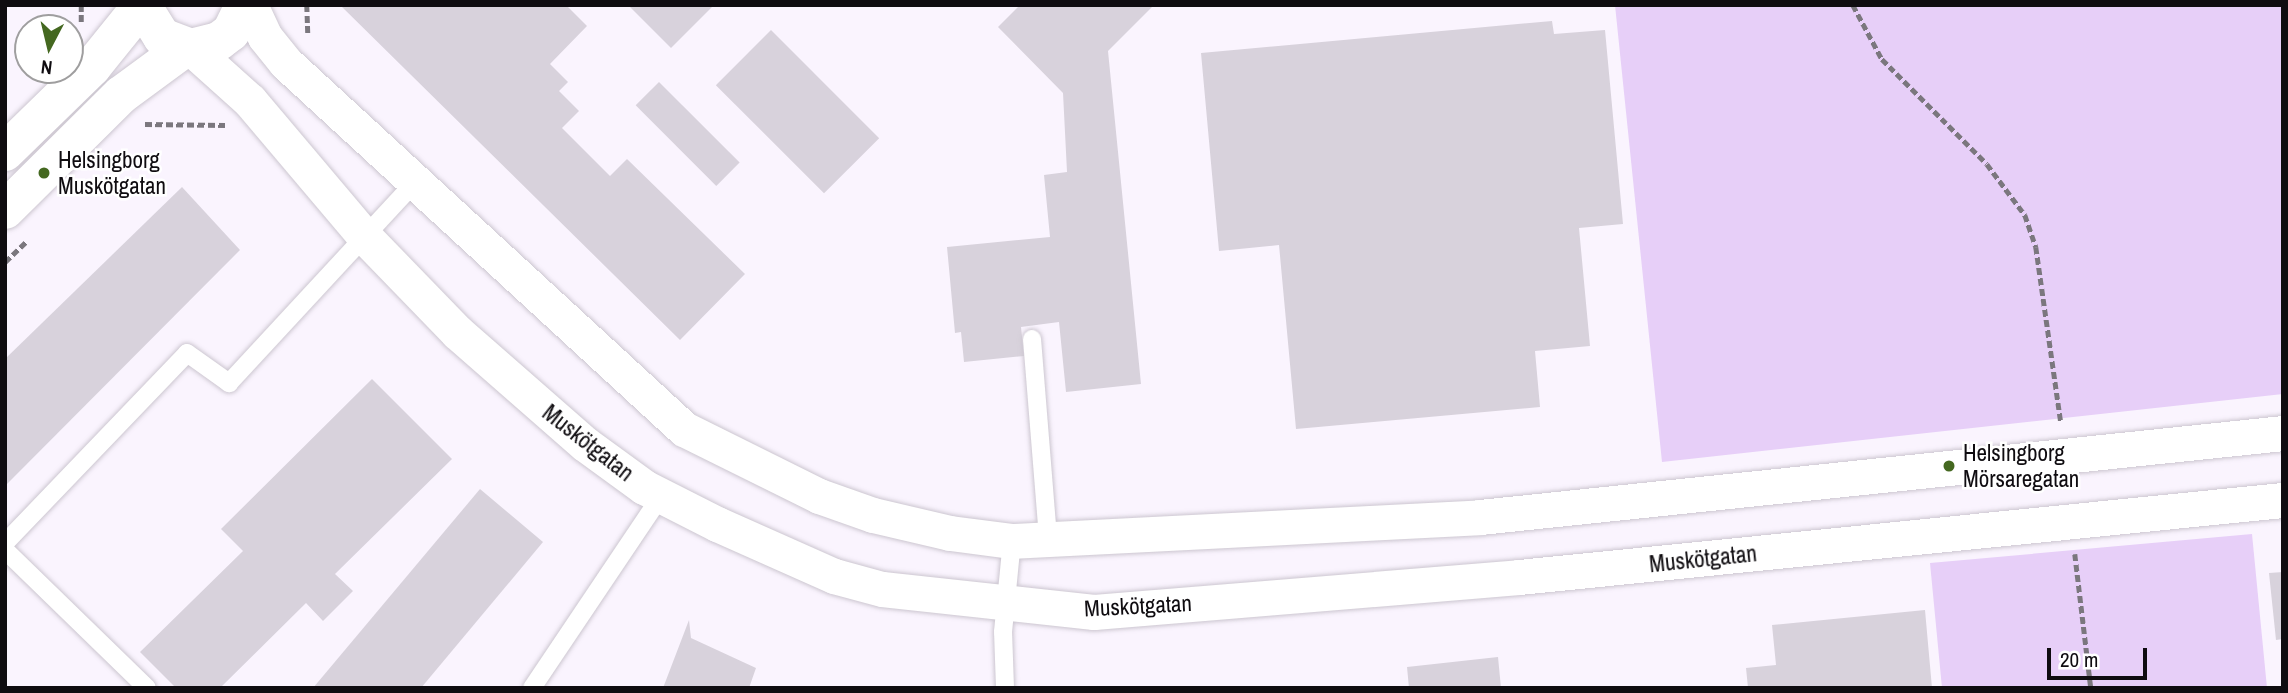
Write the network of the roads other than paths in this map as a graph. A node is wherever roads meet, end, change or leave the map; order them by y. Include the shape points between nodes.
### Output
1 (142, 5) edge
2 (244, 5) edge
3 (250, 5) edge
4 (188, 48) junction
5 (5, 152) edge
6 (416, 181) junction
7 (17, 224) edge
8 (365, 237) junction
9 (1032, 339) dead end
10 (2283, 433) edge
11 (662, 495) junction
12 (2283, 500) edge
13 (1048, 539) junction
14 (1012, 541) junction
15 (5, 543) edge
16 (5, 550) edge
17 (1006, 605) junction
18 (147, 688) edge
19 (532, 688) edge
20 (1005, 688) edge

1 - 4 street via 162,37
1 - 5 street via 93,67
2 - 4 street via 225,36
3 - 6 street via 265,37 286,63
4 - 7 street via 121,95
4 - 8 street, Muskötgatan via 250,101
6 - 8 lane
6 - 14 street via 503,267 684,429 819,496 873,515 950,533
8 - 11 street, Muskötgatan via 457,332 584,444
8 - 15 lane via 229,383 187,352
9 - 13 lane
10 - 13 street via 1480,517
11 - 17 street, Muskötgatan via 834,576 927,597
11 - 19 lane
12 - 17 street, Muskötgatan via 1519,578 1094,612
13 - 14 street
14 - 17 lane
16 - 18 lane
17 - 20 lane

